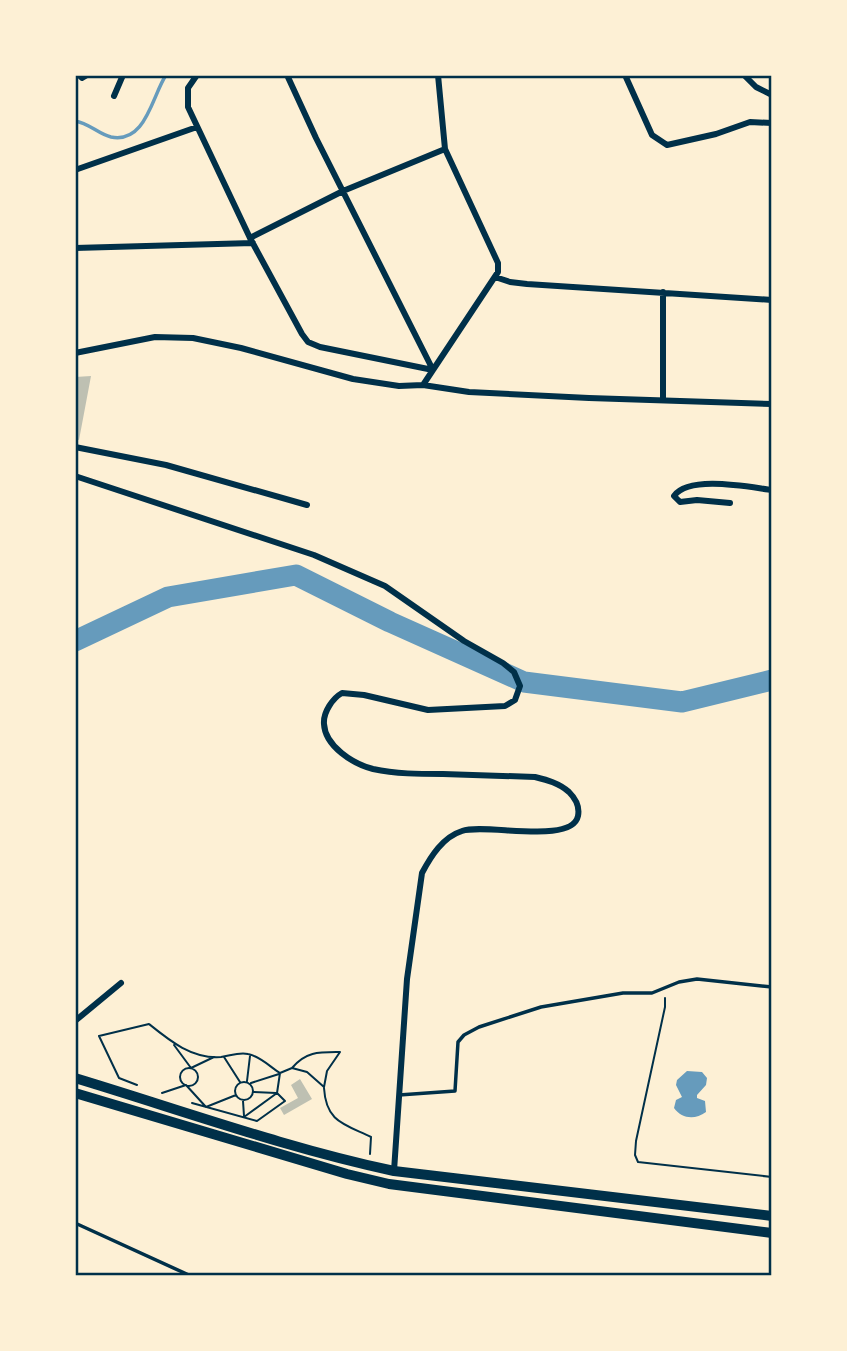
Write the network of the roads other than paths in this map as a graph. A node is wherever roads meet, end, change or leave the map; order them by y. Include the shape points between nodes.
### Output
1 (79, 75) edge
2 (87, 75) edge
3 (123, 75) edge
4 (197, 75) edge
5 (288, 75) edge
6 (438, 75) edge
7 (625, 75) edge
8 (744, 75) edge
9 (772, 95) edge
10 (114, 96) dead end
11 (772, 124) edge
12 (197, 127) junction
13 (445, 149) junction
14 (75, 170) edge
15 (344, 191) junction
16 (251, 241) junction
17 (75, 248) edge
18 (495, 277) junction
19 (663, 292) junction
20 (772, 300) edge
21 (75, 353) edge
22 (433, 370) junction
23 (423, 385) junction
24 (663, 399) junction
25 (772, 404) edge
26 (75, 447) edge
27 (75, 476) edge
28 (772, 490) edge
29 (730, 503) dead end
30 (307, 505) dead end
31 (121, 983) dead end
32 (772, 987) edge
33 (75, 1021) edge
34 (75, 1078) edge
35 (75, 1093) edge
36 (399, 1095) junction
37 (394, 1171) junction
38 (389, 1184) junction
39 (772, 1216) edge
40 (75, 1223) edge
41 (772, 1233) edge
42 (191, 1276) edge

1 - 2 street
3 - 10 street
4 - 12 street via 186,97
5 - 15 street
6 - 13 street
7 - 11 street via 652,135 667,145 750,122
8 - 9 street
12 - 14 street
12 - 16 street
13 - 15 street
13 - 18 street via 498,263
15 - 16 street
15 - 22 street
16 - 17 street
16 - 22 street via 308,342
18 - 19 street via 527,284
18 - 22 street
19 - 20 street
19 - 24 street
21 - 23 street via 155,337 193,338 353,379
22 - 23 street
23 - 24 street via 481,393
24 - 25 street
26 - 30 street via 166,465
27 - 36 street via 314,555 385,586 514,672 519,695 496,708 428,710 342,693 325,714 326,733 335,746 370,768 400,773 535,776 566,790 578,807 577,821 568,829 467,829 445,840 428,861 422,873 407,979
28 - 29 street via 703,484 681,489 674,496 680,502
31 - 33 street
32 - 36 lane via 697,979 652,993 623,993 541,1007 464,1035 458,1042 454,1090
34 - 37 main road via 295,1146
35 - 38 main road
36 - 37 street
37 - 38 main road
37 - 39 main road
38 - 41 main road
40 - 42 lane

